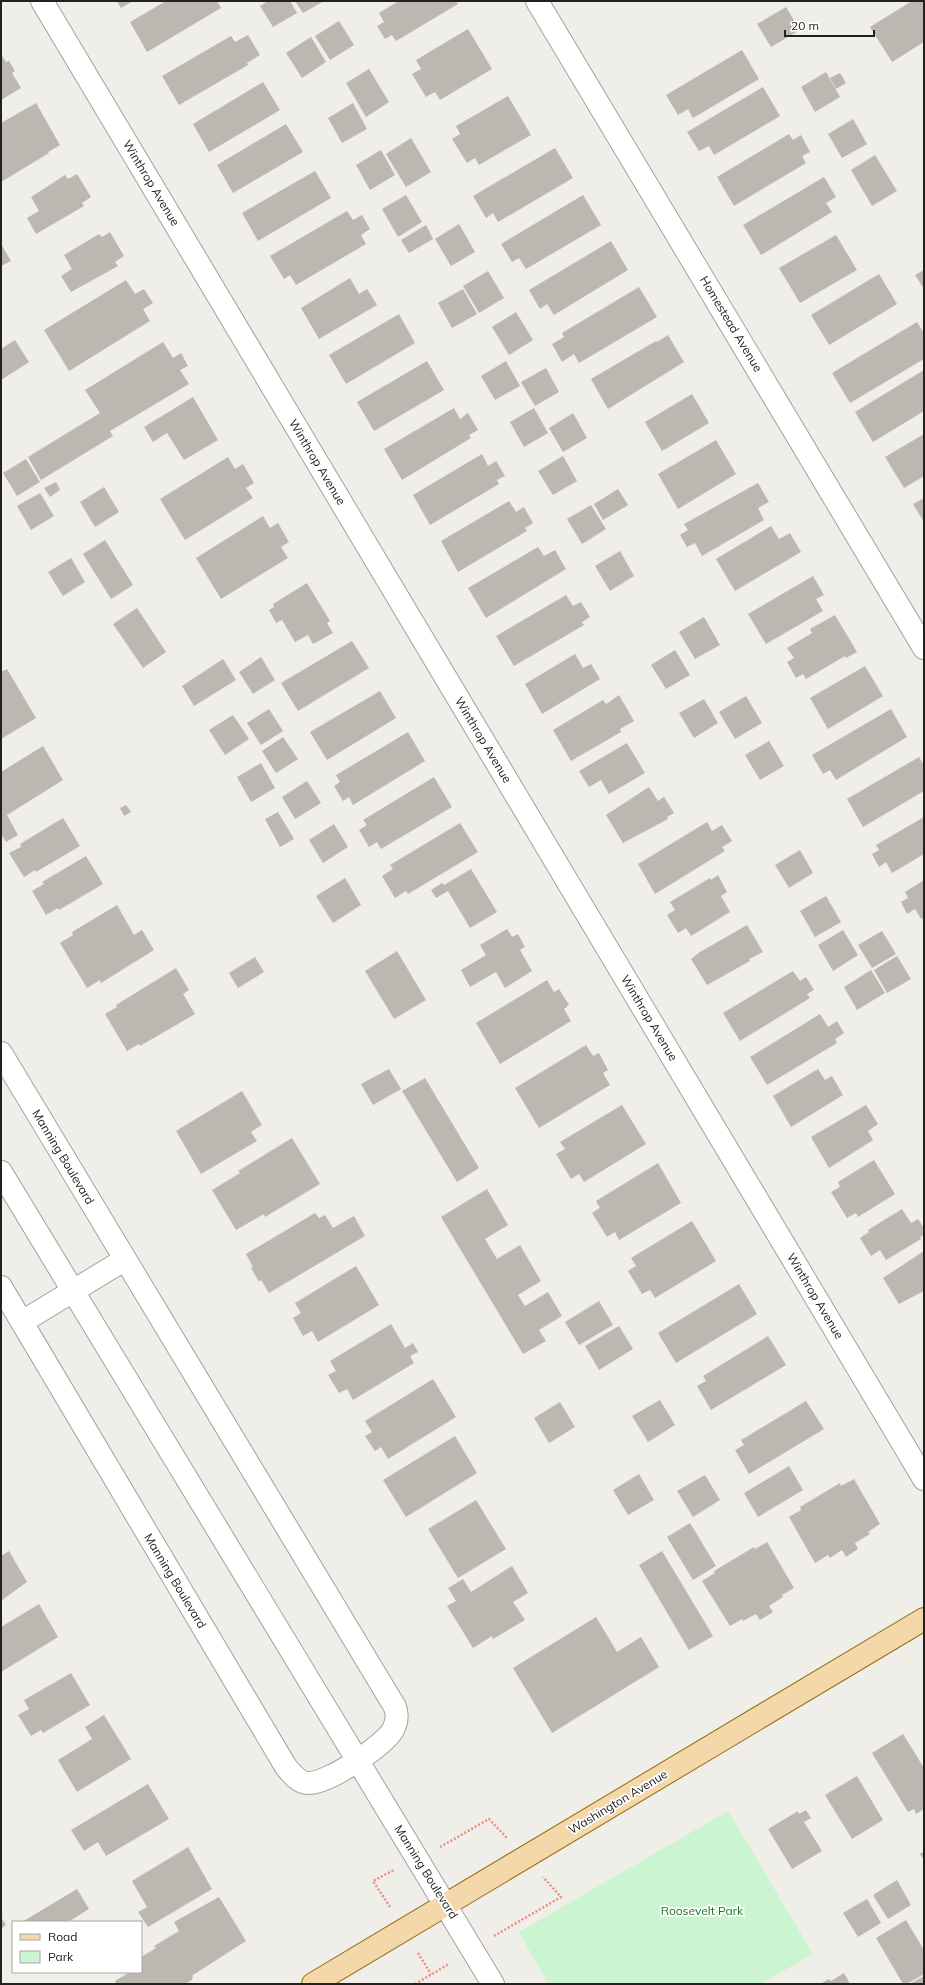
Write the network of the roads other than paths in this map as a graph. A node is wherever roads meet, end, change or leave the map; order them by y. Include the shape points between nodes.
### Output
1 (42, 1) edge
2 (538, 1) edge
3 (924, 648) edge
4 (1, 1053) edge
5 (1, 1172) edge
6 (124, 1260) junction
7 (1, 1287) edge
8 (72, 1292) junction
9 (22, 1322) junction
10 (924, 1478) edge
11 (924, 1619) edge
12 (358, 1761) junction
13 (446, 1904) junction
14 (313, 1984) edge
15 (493, 1984) edge

1 - 10 street, Winthrop Avenue
2 - 3 street, Homestead Avenue
4 - 6 street, Manning Boulevard
5 - 8 street, Manning Boulevard
6 - 8 street
6 - 12 street, Manning Boulevard via 395,1707 397,1719 390,1734
7 - 9 street, Manning Boulevard
8 - 9 street
8 - 12 street, Manning Boulevard
9 - 12 street, Manning Boulevard via 286,1768 298,1779 308,1783 334,1776
11 - 13 main road, Washington Avenue
12 - 13 street, Manning Boulevard
13 - 14 main road, Washington Avenue
13 - 15 street, Manning Boulevard

